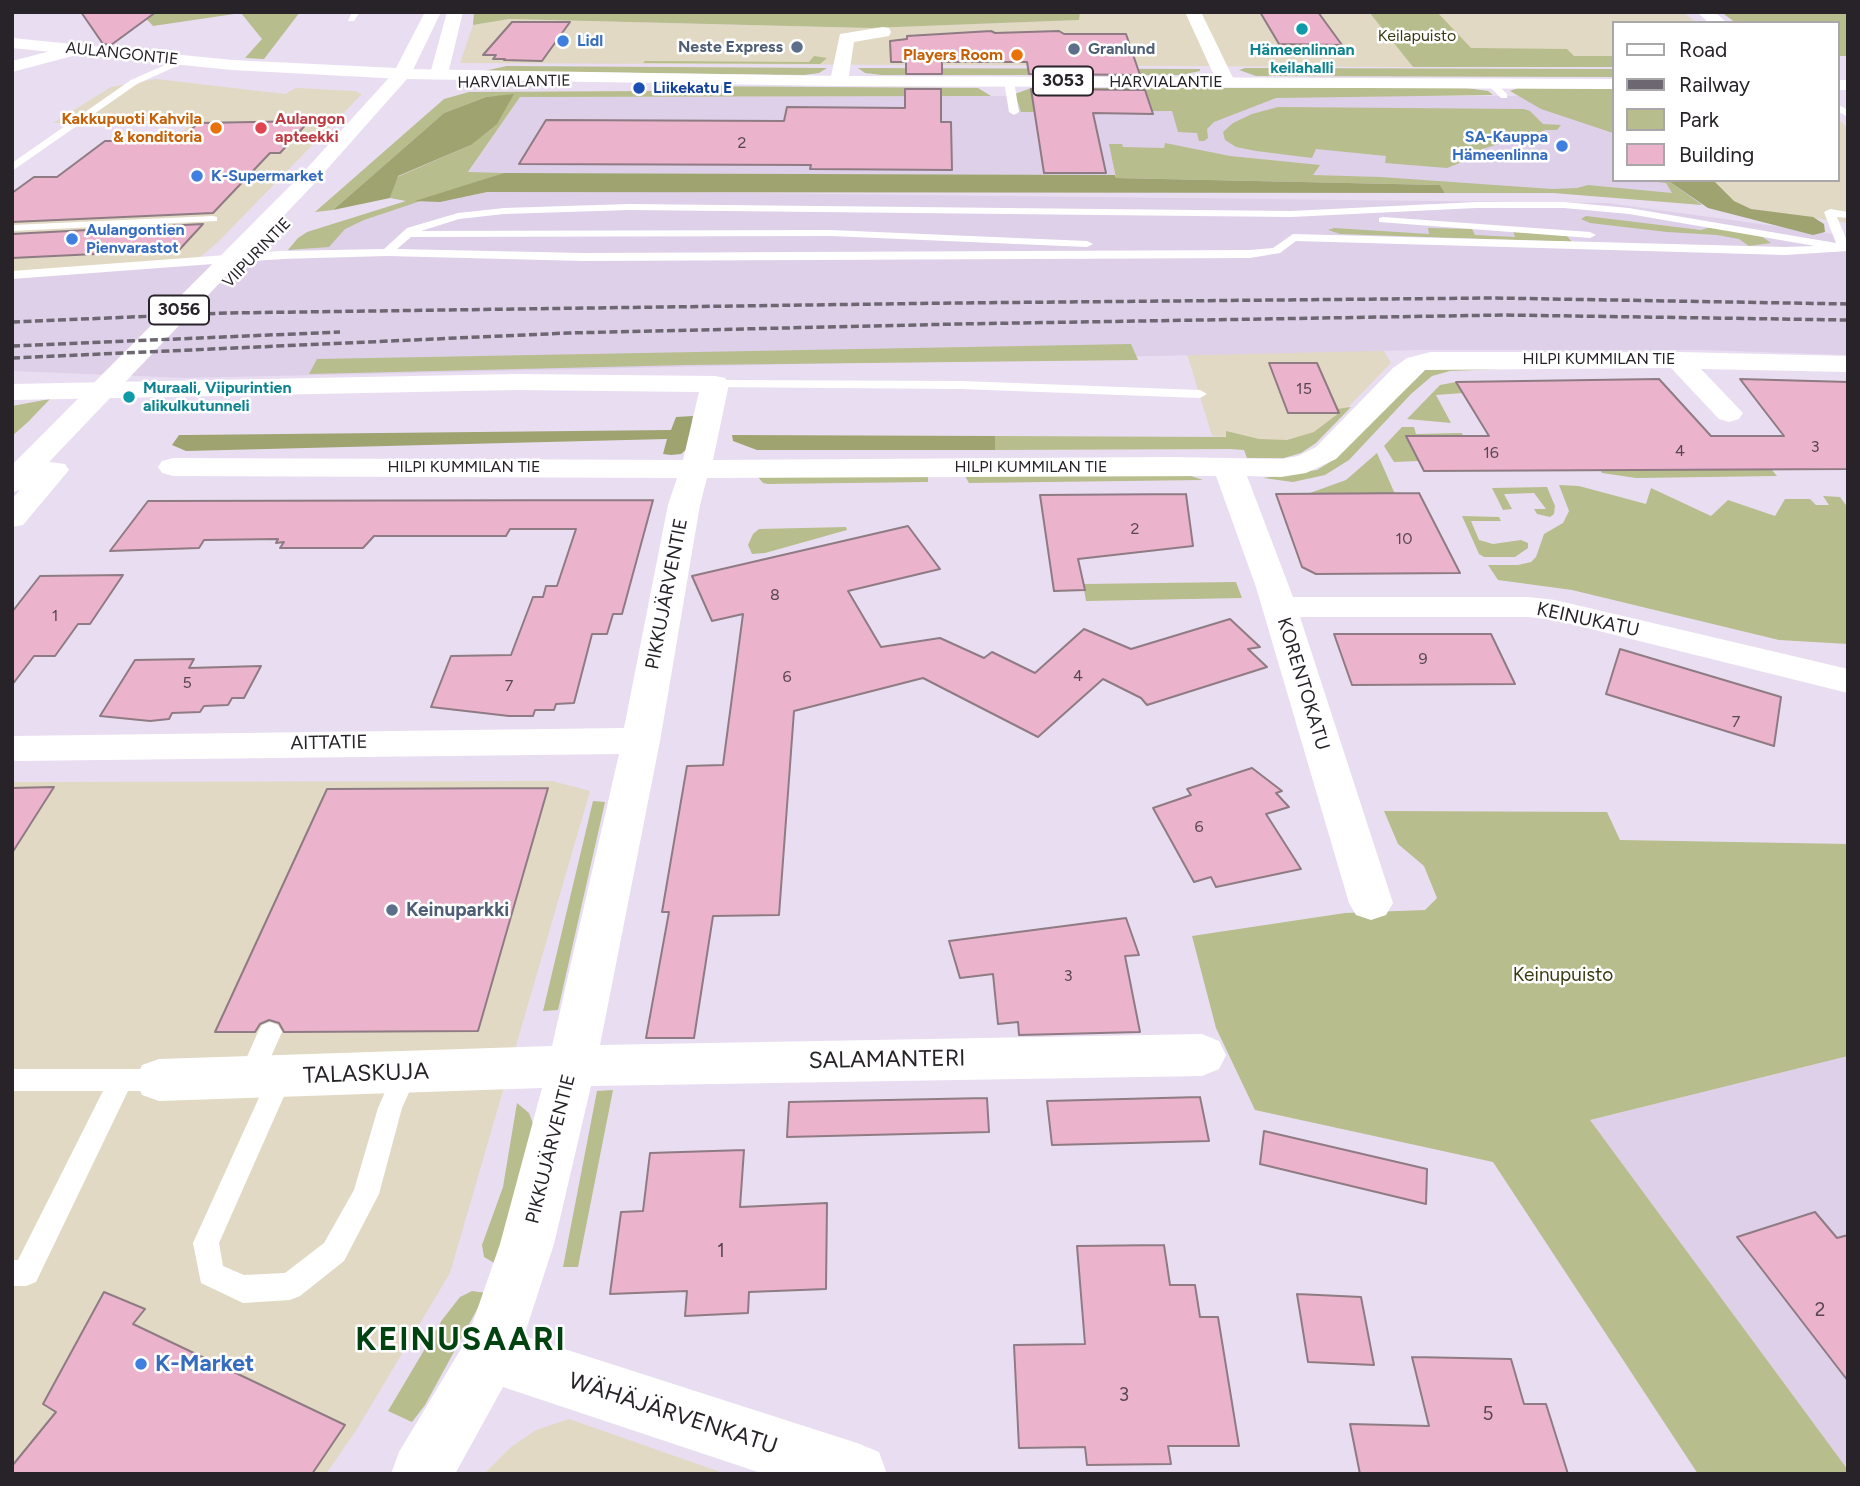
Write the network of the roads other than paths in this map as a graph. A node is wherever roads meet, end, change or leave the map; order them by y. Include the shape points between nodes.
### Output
1 (433, 12) edge
2 (455, 12) edge
3 (1193, 12) edge
4 (883, 32) dead end
5 (12, 43) edge
6 (78, 49) junction
7 (183, 60) junction
8 (12, 67) edge
9 (398, 79) junction
10 (839, 81) junction
11 (1009, 81) junction
12 (1226, 82) junction
13 (1612, 83) edge
14 (430, 84) junction
15 (1014, 112) dead end
16 (358, 152) dead end
17 (12, 168) edge
18 (289, 208) junction
19 (1848, 215) edge
20 (1293, 218) junction
21 (213, 219) dead end
22 (12, 228) edge
23 (405, 234) junction
24 (1293, 237) junction
25 (1846, 248) edge
26 (1703, 250) junction
27 (1786, 251) junction
28 (387, 252) junction
29 (1199, 254) junction
30 (1848, 261) edge
31 (12, 275) edge
32 (1678, 360) junction
33 (1848, 364) edge
34 (715, 384) junction
35 (12, 392) edge
36 (1200, 394) dead end
37 (91, 412) junction
38 (1729, 412) dead end
39 (173, 467) dead end
40 (1228, 467) junction
41 (695, 468) junction
42 (12, 483) edge
43 (12, 518) edge
44 (1279, 607) junction
45 (1848, 681) edge
46 (641, 741) junction
47 (17, 748) dead end
48 (1371, 902) dead end
49 (1202, 1055) dead end
50 (267, 1062) junction
51 (572, 1066) junction
52 (407, 1072) junction
53 (140, 1080) junction
54 (13, 1082) edge
55 (12, 1273) edge
56 (490, 1354) junction
57 (421, 1474) edge
58 (857, 1474) edge

1 - 9 street, VIIPURINTIE / 3056
2 - 14 street
3 - 12 street
4 - 10 street via 846,38
5 - 6 street, AULANGONTIE / 3053
6 - 7 street, AULANGONTIE / 3053
6 - 8 street
7 - 9 street, AULANGONTIE / 3053
7 - 17 lane via 134,82
9 - 14 street, HARVIALANTIE / 3053
9 - 18 street, VIIPURINTIE / 3056
10 - 11 street, HARVIALANTIE / 3053
10 - 14 street, HARVIALANTIE / 3053 via 634,79
11 - 12 street, HARVIALANTIE / 3053
11 - 15 lane
12 - 13 street, HARVIALANTIE / 3053 via 1498,90
16 - 18 street, VIIPURINTIE / 3056
18 - 37 street, VIIPURINTIE / 3056
19 - 25 lane via 1830,212
20 - 23 lane via 854,208 545,209 458,216 420,225
20 - 24 lane
20 - 25 lane via 1476,205 1564,205 1753,230
20 - 26 lane via 1534,230
21 - 22 lane
23 - 28 lane
23 - 29 lane via 870,233
24 - 26 lane
24 - 29 lane via 1271,253
25 - 27 lane
26 - 27 lane
27 - 30 lane
28 - 29 lane via 584,257
28 - 31 lane via 280,255
32 - 33 street, HILPI KUMMILAN TIE
32 - 38 street
32 - 40 street, HILPI KUMMILAN TIE via 1432,360 1403,373 1319,458 1290,468
34 - 35 street via 516,382
34 - 36 lane via 961,385
34 - 41 street, PIKKUJÄRVENTIE
37 - 42 street, VIIPURINTIE / 3056
37 - 43 street, VIIPURINTIE / 3056
39 - 41 street, HILPI KUMMILAN TIE
40 - 41 street, HILPI KUMMILAN TIE
40 - 44 street, KORENTOKATU
41 - 46 street, PIKKUJÄRVENTIE via 684,505
44 - 45 street, KEINUKATU via 1555,610
44 - 48 street, KORENTOKATU
46 - 47 street, AITTATIE
46 - 51 street, PIKKUJÄRVENTIE
49 - 51 street, SALAMANTERI
50 - 52 street, TALASKUJA
50 - 52 lane via 206,1243 211,1274 243,1289 290,1286 334,1252 366,1194 390,1108
50 - 53 street, TALASKUJA
51 - 52 street, TALASKUJA
51 - 56 street, PIKKUJÄRVENTIE via 527,1244
53 - 54 lane
53 - 55 lane via 26,1273
56 - 57 street, PIKKUJÄRVENTIE
56 - 58 street, WÄHÄJÄRVENKATU

